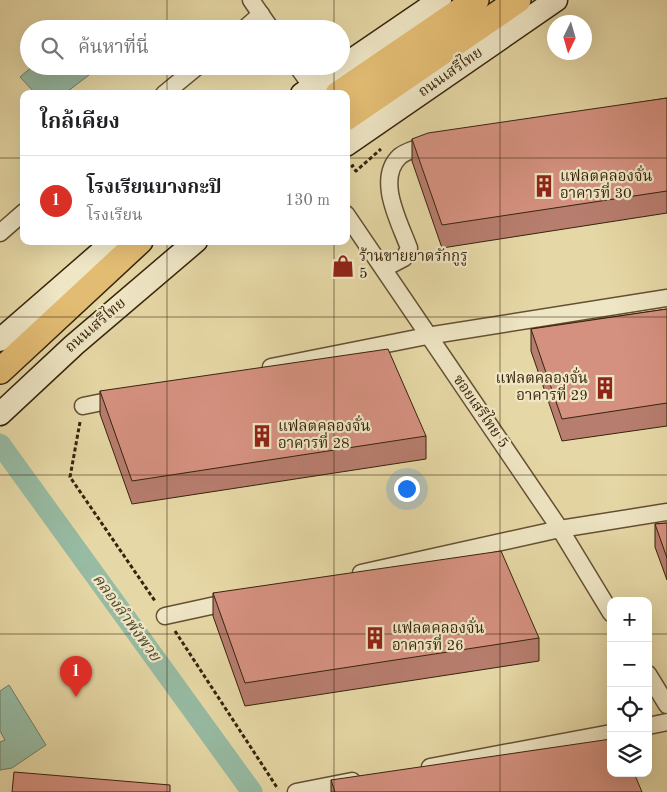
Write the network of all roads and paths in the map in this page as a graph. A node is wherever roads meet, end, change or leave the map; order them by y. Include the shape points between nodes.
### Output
1 (251, 0) edge
2 (440, 0) edge
3 (476, 0) edge
4 (518, 0) edge
5 (556, 0) edge
6 (261, 14) junction
7 (254, 20) edge
8 (265, 20) edge
9 (350, 61) edge
10 (187, 75) edge
11 (301, 75) edge
12 (329, 75) edge
13 (169, 90) edge
14 (307, 90) edge
15 (344, 90) edge
16 (350, 115) edge
17 (445, 142) edge
18 (383, 147) dead end
19 (353, 153) edge
20 (20, 216) edge
21 (350, 220) edge
22 (0, 233) edge
23 (109, 245) edge
24 (136, 245) edge
25 (191, 245) edge
26 (385, 268) junction
27 (667, 298) edge
28 (427, 336) junction
29 (0, 340) edge
30 (0, 370) edge
31 (255, 371) edge
32 (140, 394) edge
33 (83, 406) dead end
34 (0, 414) edge
35 (667, 512) edge
36 (560, 529) junction
37 (348, 576) edge
38 (252, 597) edge
39 (607, 606) edge
40 (166, 616) dead end
41 (652, 681) edge
42 (667, 705) edge
43 (667, 722) edge
44 (652, 725) edge
45 (607, 734) edge
46 (410, 770) edge
47 (372, 778) edge
48 (296, 792) edge

1 - 6 street
2 - 9 main road
3 - 15 main road
4 - 16 main road
5 - 19 main road, ถนนเสรีไทย
6 - 7 street
6 - 8 street
10 - 13 street
11 - 14 street
12 - 14 main road
17 - 26 street via 407,152 392,169 388,187 409,248 404,258
18 - 19 path via 356,171 352,166
20 - 22 street
21 - 26 street, ซอยเสรีไทย 5
23 - 29 main road
24 - 30 main road
25 - 34 main road, ถนนเสรีไทย via 74,345
26 - 28 street, ซอยเสรีไทย 5
27 - 28 street
28 - 31 street
28 - 36 street, ซอยเสรีไทย 5
32 - 33 street
35 - 36 street
36 - 37 street
36 - 39 street, ซอยเสรีไทย 5
38 - 40 street
41 - 42 street
43 - 44 street
45 - 46 street
47 - 48 street

